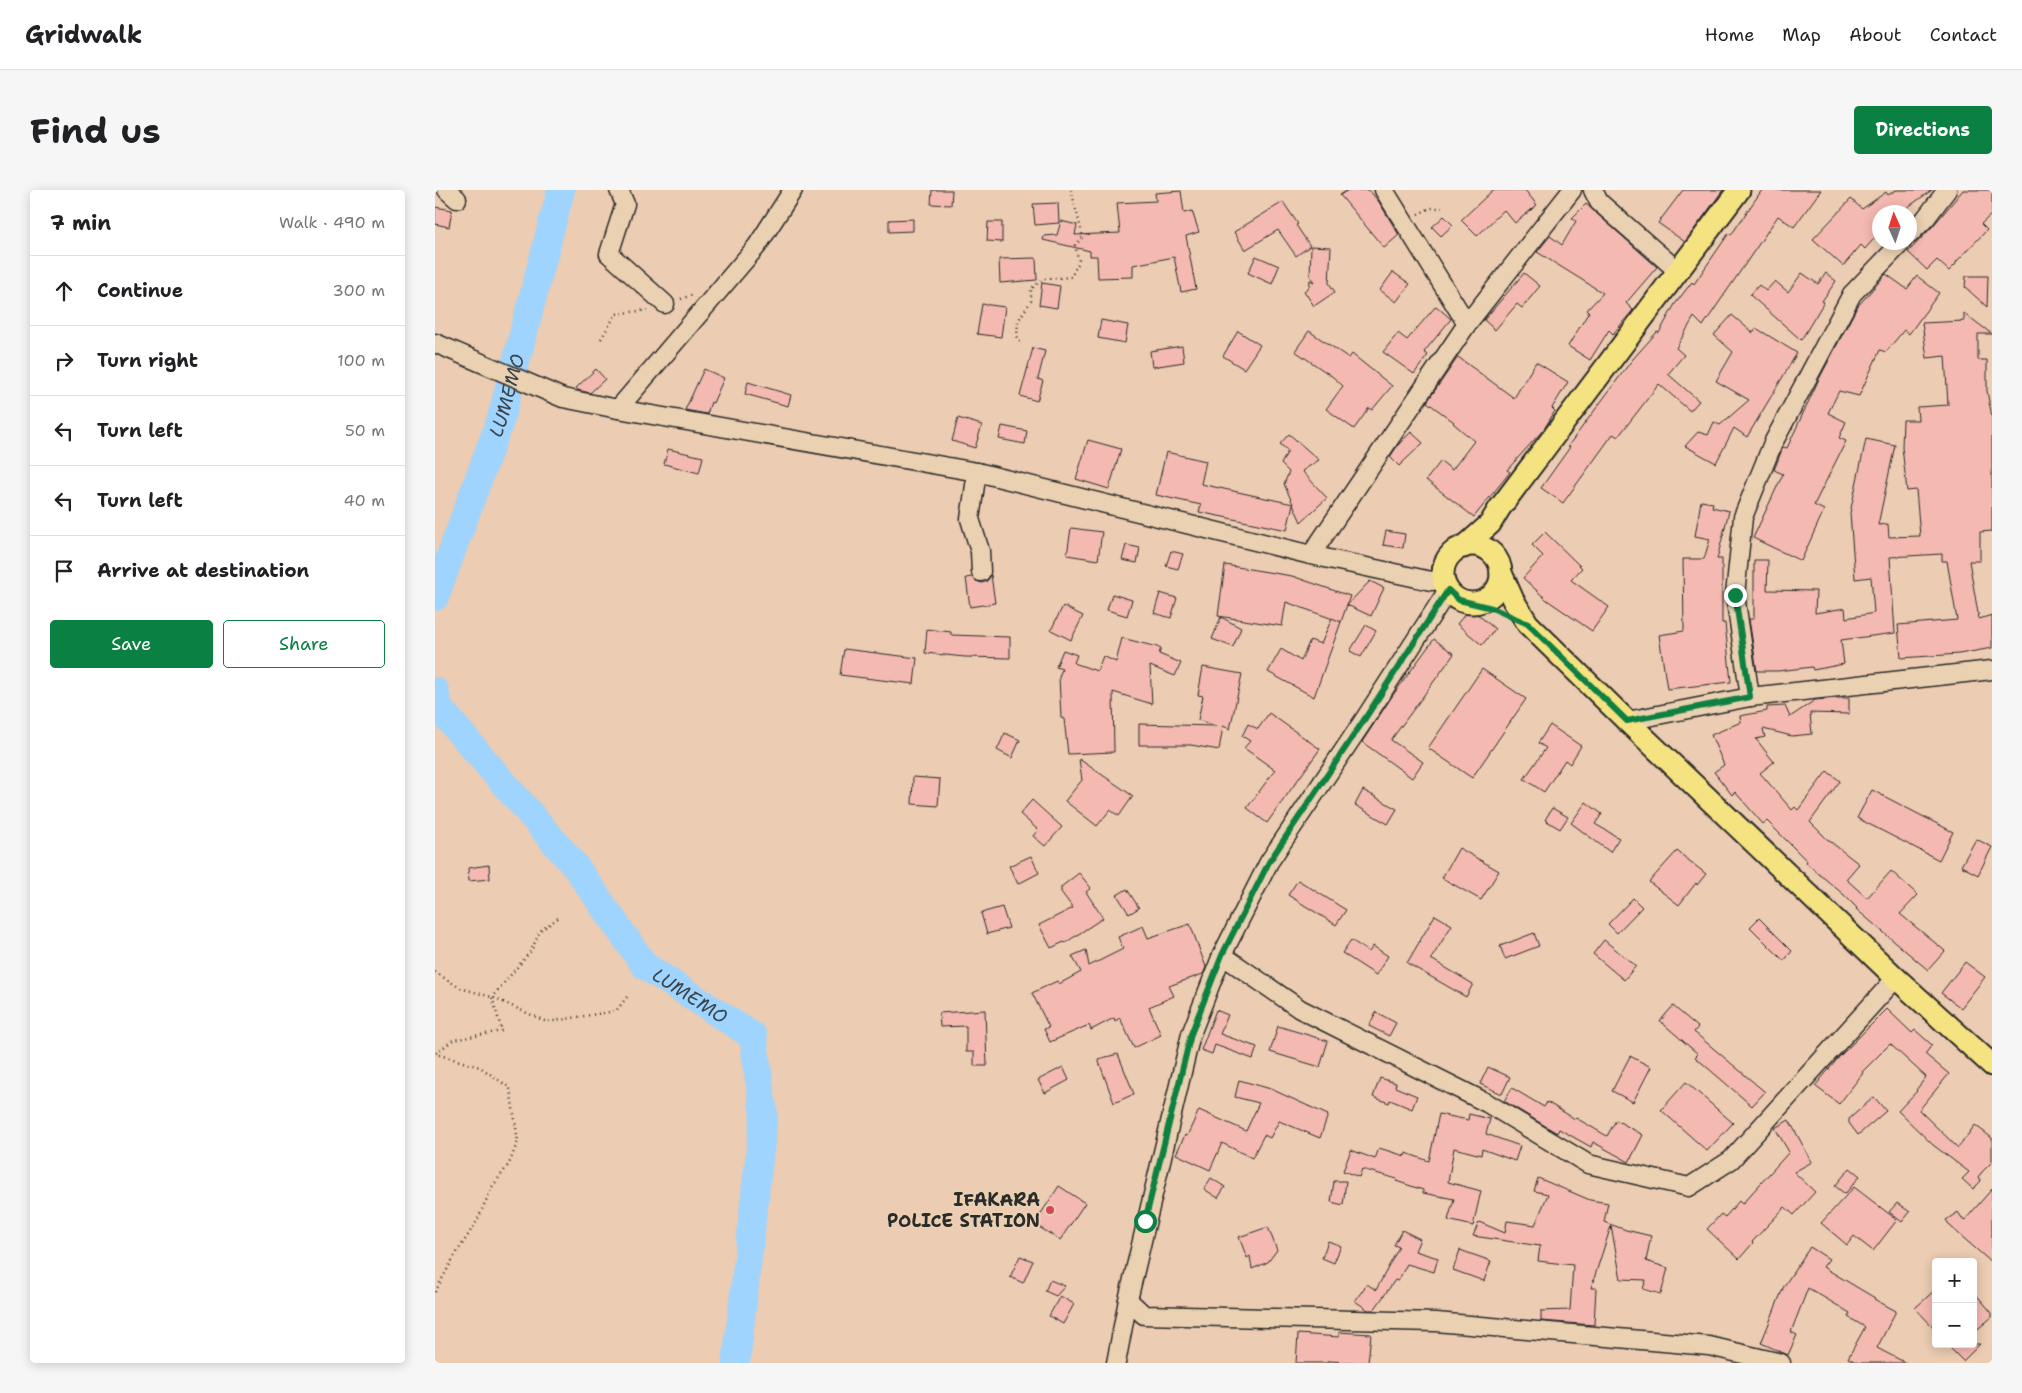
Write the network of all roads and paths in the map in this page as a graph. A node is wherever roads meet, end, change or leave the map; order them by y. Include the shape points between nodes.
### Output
1 (619, 190) edge
2 (793, 190) edge
3 (1071, 190) edge
4 (1384, 190) edge
5 (1572, 190) edge
6 (1593, 190) edge
7 (1739, 190) edge
8 (1947, 190) edge
9 (1441, 208) dead end
10 (1404, 222) junction
11 (1917, 227) edge
12 (1894, 250) edge
13 (1678, 271) junction
14 (665, 304) dead end
15 (1467, 324) junction
16 (1021, 342) dead end
17 (435, 343) edge
18 (618, 409) junction
19 (977, 472) junction
20 (1499, 509) junction
21 (1464, 547) junction
22 (1311, 555) junction
23 (1500, 567) junction
24 (981, 572) dead end
25 (1446, 584) junction
26 (1474, 603) junction
27 (1528, 624) junction
28 (1992, 670) edge
29 (1750, 697) junction
30 (1627, 721) junction
31 (558, 918) dead end
32 (1222, 955) junction
33 (435, 972) edge
34 (1895, 978) junction
35 (627, 997) dead end
36 (492, 998) junction
37 (436, 1054) edge
38 (1992, 1065) edge
39 (435, 1292) edge
40 (1128, 1300) junction
41 (1116, 1363) edge
42 (1781, 1363) edge

1 - 14 street via 625,204 609,254
2 - 18 street via 757,246
3 - 16 path via 1083,237 1075,245 1079,262 1071,277 1043,279 1031,288 1031,301 1018,321 1017,336
4 - 10 street
5 - 15 street
6 - 13 street via 1599,202
7 - 13 main road
8 - 11 street
9 - 10 path via 1430,208
10 - 15 street
12 - 29 street via 1852,294 1773,443 1743,517 1735,595
13 - 20 main road
15 - 22 street
17 - 18 street via 563,398
18 - 19 street
19 - 22 street
19 - 24 street via 970,519 980,551
20 - 21 main road via 1490,524
20 - 23 main road via 1496,544
21 - 23 main road via 1486,549
21 - 25 main road via 1447,561
22 - 25 street
23 - 26 main road via 1498,588 1494,594
23 - 27 main road via 1513,600
25 - 26 main road via 1459,600
25 - 32 street via 1364,720 1269,862
26 - 27 main road
27 - 30 main road
28 - 29 street
29 - 30 street
30 - 34 main road
31 - 36 path via 540,931 531,952
32 - 34 street via 1300,1009 1487,1103 1588,1164 1689,1187 1731,1160
32 - 40 street via 1191,1034
33 - 36 path via 460,988
34 - 38 main road
35 - 36 path via 616,1011 547,1022
36 - 37 path via 502,1031 453,1040
37 - 39 path via 480,1067 510,1088 518,1140 509,1164 492,1187 477,1221
40 - 41 street
40 - 42 street via 1144,1315 1436,1322 1709,1346

